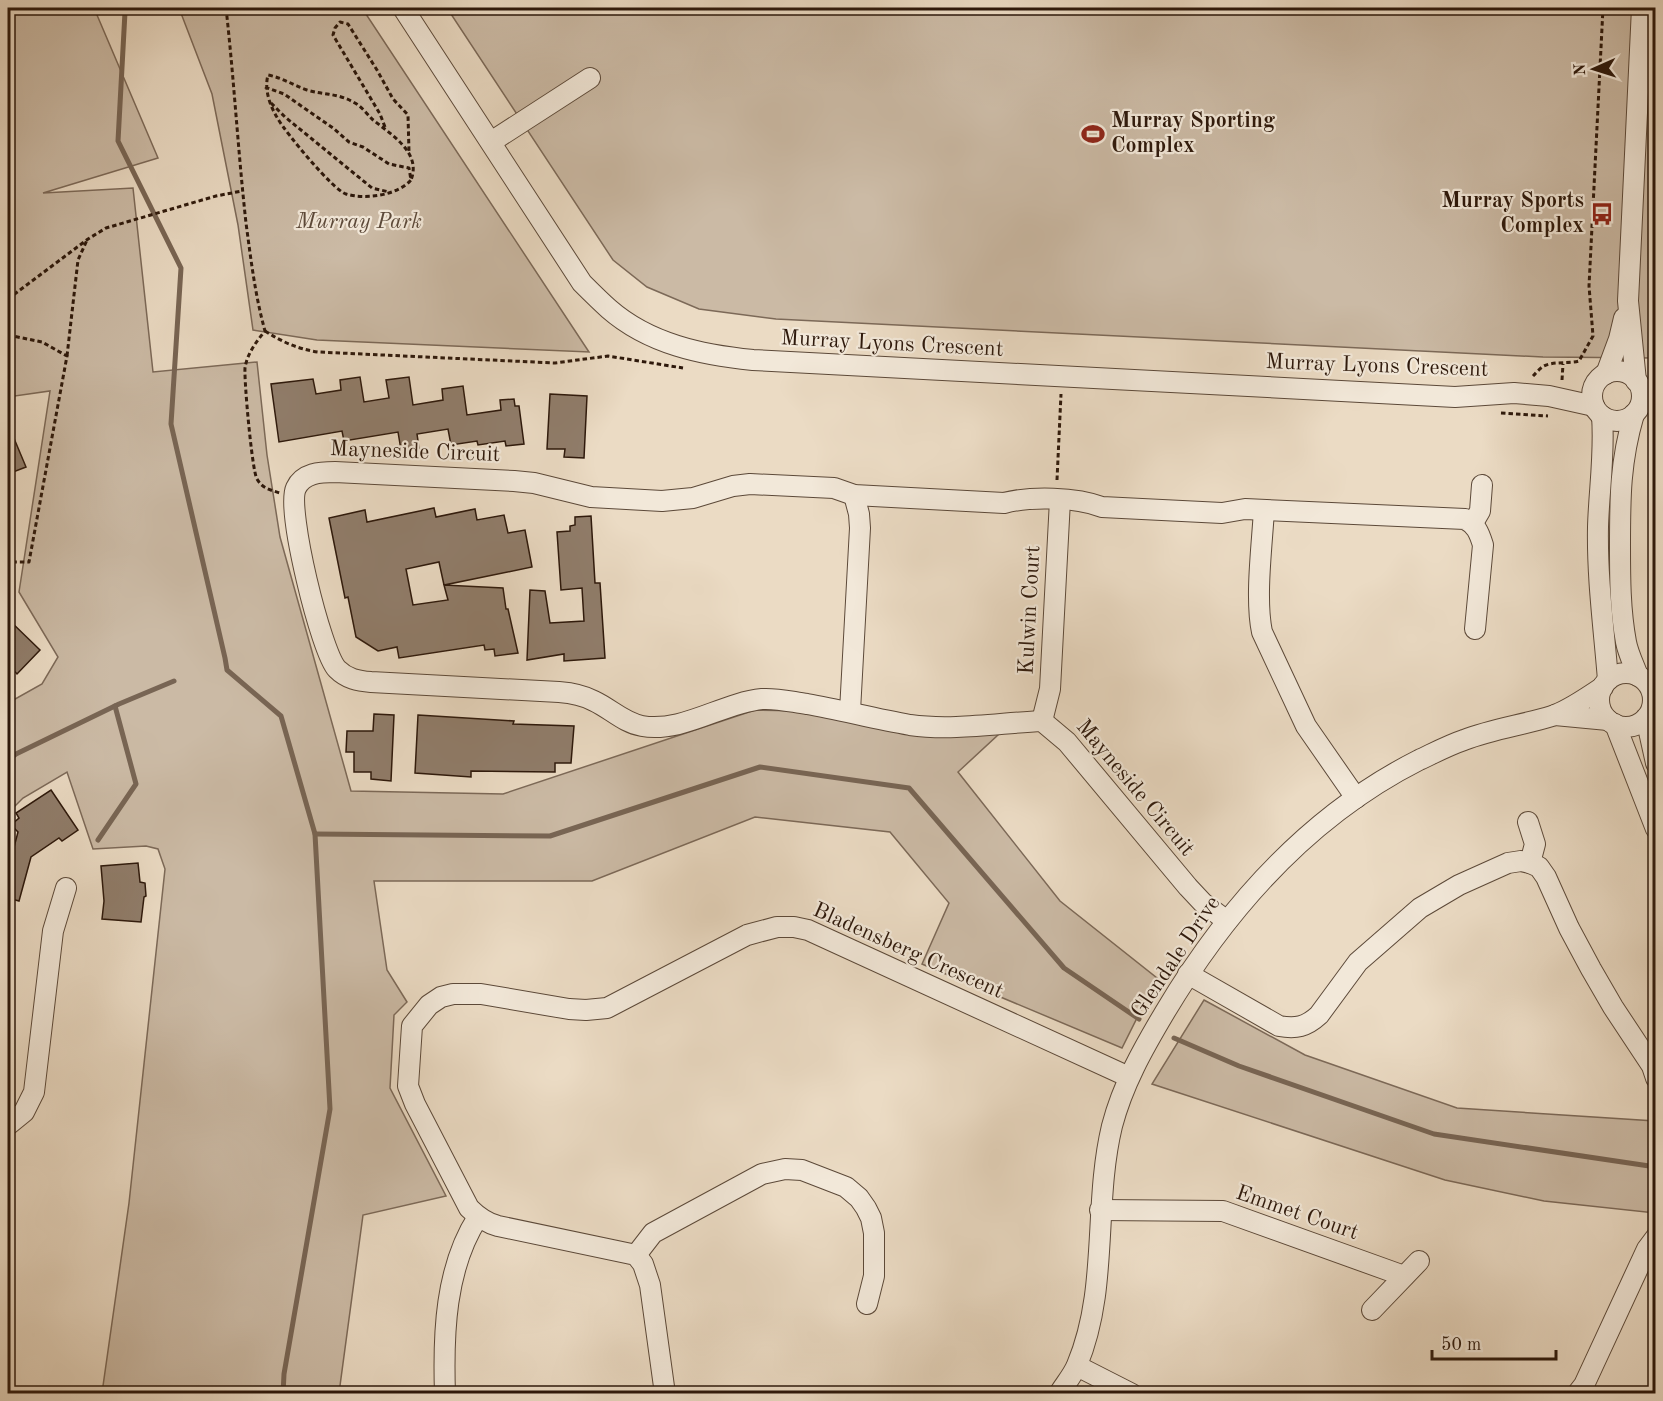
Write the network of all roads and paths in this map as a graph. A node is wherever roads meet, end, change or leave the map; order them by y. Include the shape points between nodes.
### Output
1 (226, 8) edge
2 (403, 8) edge
3 (1603, 8) edge
4 (1642, 8) edge
5 (591, 78) dead end
6 (265, 87) junction
7 (270, 101) junction
8 (386, 129) junction
9 (491, 142) junction
10 (409, 152) junction
11 (411, 180) junction
12 (243, 191) junction
13 (390, 192) junction
14 (88, 239) junction
15 (8, 299) edge
16 (1628, 301) junction
17 (1656, 333) edge
18 (8, 335) edge
19 (1655, 345) edge
20 (67, 356) junction
21 (1563, 364) junction
22 (1563, 372) dead end
23 (1602, 377) junction
24 (1636, 381) junction
25 (1062, 392) dead end
26 (1514, 393) junction
27 (1549, 396) junction
28 (1598, 411) junction
29 (1634, 414) junction
30 (1482, 485) dead end
31 (854, 495) junction
32 (293, 497) junction
33 (1060, 500) junction
34 (1264, 510) junction
35 (1473, 524) junction
36 (8, 562) edge
37 (1475, 629) dead end
38 (1647, 680) edge
39 (1605, 684) junction
40 (850, 711) junction
41 (1651, 712) edge
42 (1555, 715) junction
43 (1042, 721) junction
44 (1612, 722) junction
45 (1656, 763) edge
46 (1356, 798) junction
47 (1528, 822) dead end
48 (1656, 829) edge
49 (1530, 862) junction
50 (66, 888) dead end
51 (1227, 921) junction
52 (1188, 974) junction
53 (1129, 1077) junction
54 (1656, 1078) edge
55 (8, 1125) edge
56 (1100, 1210) junction
57 (478, 1217) junction
58 (1656, 1237) edge
59 (636, 1255) junction
60 (1419, 1261) dead end
61 (1404, 1276) junction
62 (867, 1304) dead end
63 (1372, 1310) dead end
64 (1077, 1366) junction
65 (445, 1394) edge
66 (665, 1394) edge
67 (1059, 1394) edge
68 (1132, 1394) edge
69 (1577, 1394) edge

1 - 12 path
2 - 9 street, Murray Lyons Crescent
3 - 21 path via 1589,286 1593,336 1579,361
4 - 16 street
5 - 9 street
6 - 7 path
6 - 8 path via 268,75 315,92 331,93 357,104
6 - 11 path via 284,94 349,142 389,165 409,168
7 - 13 path via 372,188
7 - 13 path via 278,119 332,184 345,194 368,196
8 - 10 path
8 - 10 path via 333,35 340,22 348,24 393,99 408,115
9 - 26 street, Murray Lyons Crescent via 582,283 596,297 641,331 709,356 1455,397
10 - 11 path via 414,173
11 - 13 path via 405,187
12 - 14 path via 116,224
12 - 32 path via 256,299 265,331 254,344 245,368 254,471 263,487
14 - 15 path
14 - 20 path via 78,260
16 - 23 street via 1619,339
16 - 24 street
17 - 19 path
18 - 20 path via 42,342
20 - 36 path via 29,562
21 - 22 path
21 - 26 path via 1543,367
23 - 24 street via 1622,372
23 - 27 street, Murray Lyons Crescent
23 - 28 street via 1593,388
24 - 29 street via 1642,398
25 - 33 path via 1057,481
26 - 27 street, Murray Lyons Crescent
27 - 28 street, Murray Lyons Crescent
28 - 29 street via 1618,421
28 - 39 street via 1604,452 1598,528
29 - 38 street via 1621,471 1620,567 1626,644
30 - 35 street via 1480,511
31 - 32 street, Mayneside Circuit via 834,488 750,484 662,501 591,496 514,481 318,472 297,486
31 - 33 street, Mayneside Circuit via 1004,503 1020,499
31 - 40 street via 860,528
32 - 40 street, Mayneside Circuit via 314,610 329,657 347,677 371,682 579,694 628,722 643,726 674,724 762,699
33 - 34 street, Mayneside Circuit via 1102,507 1222,513
33 - 43 street, Kulwin Court via 1050,689
34 - 35 street, Mayneside Circuit via 1443,517 1465,519
34 - 46 street via 1262,632 1306,726
35 - 37 street via 1483,544
38 - 39 street via 1622,673
38 - 41 street via 1653,695
39 - 42 street, Glendale Drive
39 - 44 street via 1600,704
40 - 43 street, Mayneside Circuit via 911,725
41 - 44 street via 1632,726
41 - 45 street
42 - 44 street, Glendale Drive
42 - 46 street, Glendale Drive via 1464,740 1393,774
43 - 51 street, Mayneside Circuit via 1066,742 1188,887
44 - 48 street
46 - 51 street, Glendale Drive via 1317,826
47 - 49 street via 1535,844
49 - 52 street via 1508,863 1420,908 1358,962 1319,1016 1301,1027 1279,1026
49 - 54 street via 1546,877 1591,969
50 - 55 street via 53,931 34,1092 24,1112
51 - 52 street, Glendale Drive
52 - 53 street, Glendale Drive
53 - 56 street, Glendale Drive via 1112,1127
53 - 57 street, Bladensberg Crescent via 794,927 747,935 607,1008 569,1009 453,993 429,1005 412,1026 408,1086 469,1208
56 - 61 street, Emmet Court via 1222,1211
56 - 64 street, Glendale Drive via 1098,1279
57 - 59 street via 498,1226
57 - 65 street via 460,1249 451,1284 445,1334
58 - 69 street
59 - 62 street via 653,1233 762,1174 802,1170 846,1187 866,1208 874,1233 874,1276
59 - 66 street via 650,1285
60 - 61 street
61 - 63 street
64 - 67 street, Glendale Drive
64 - 68 street

